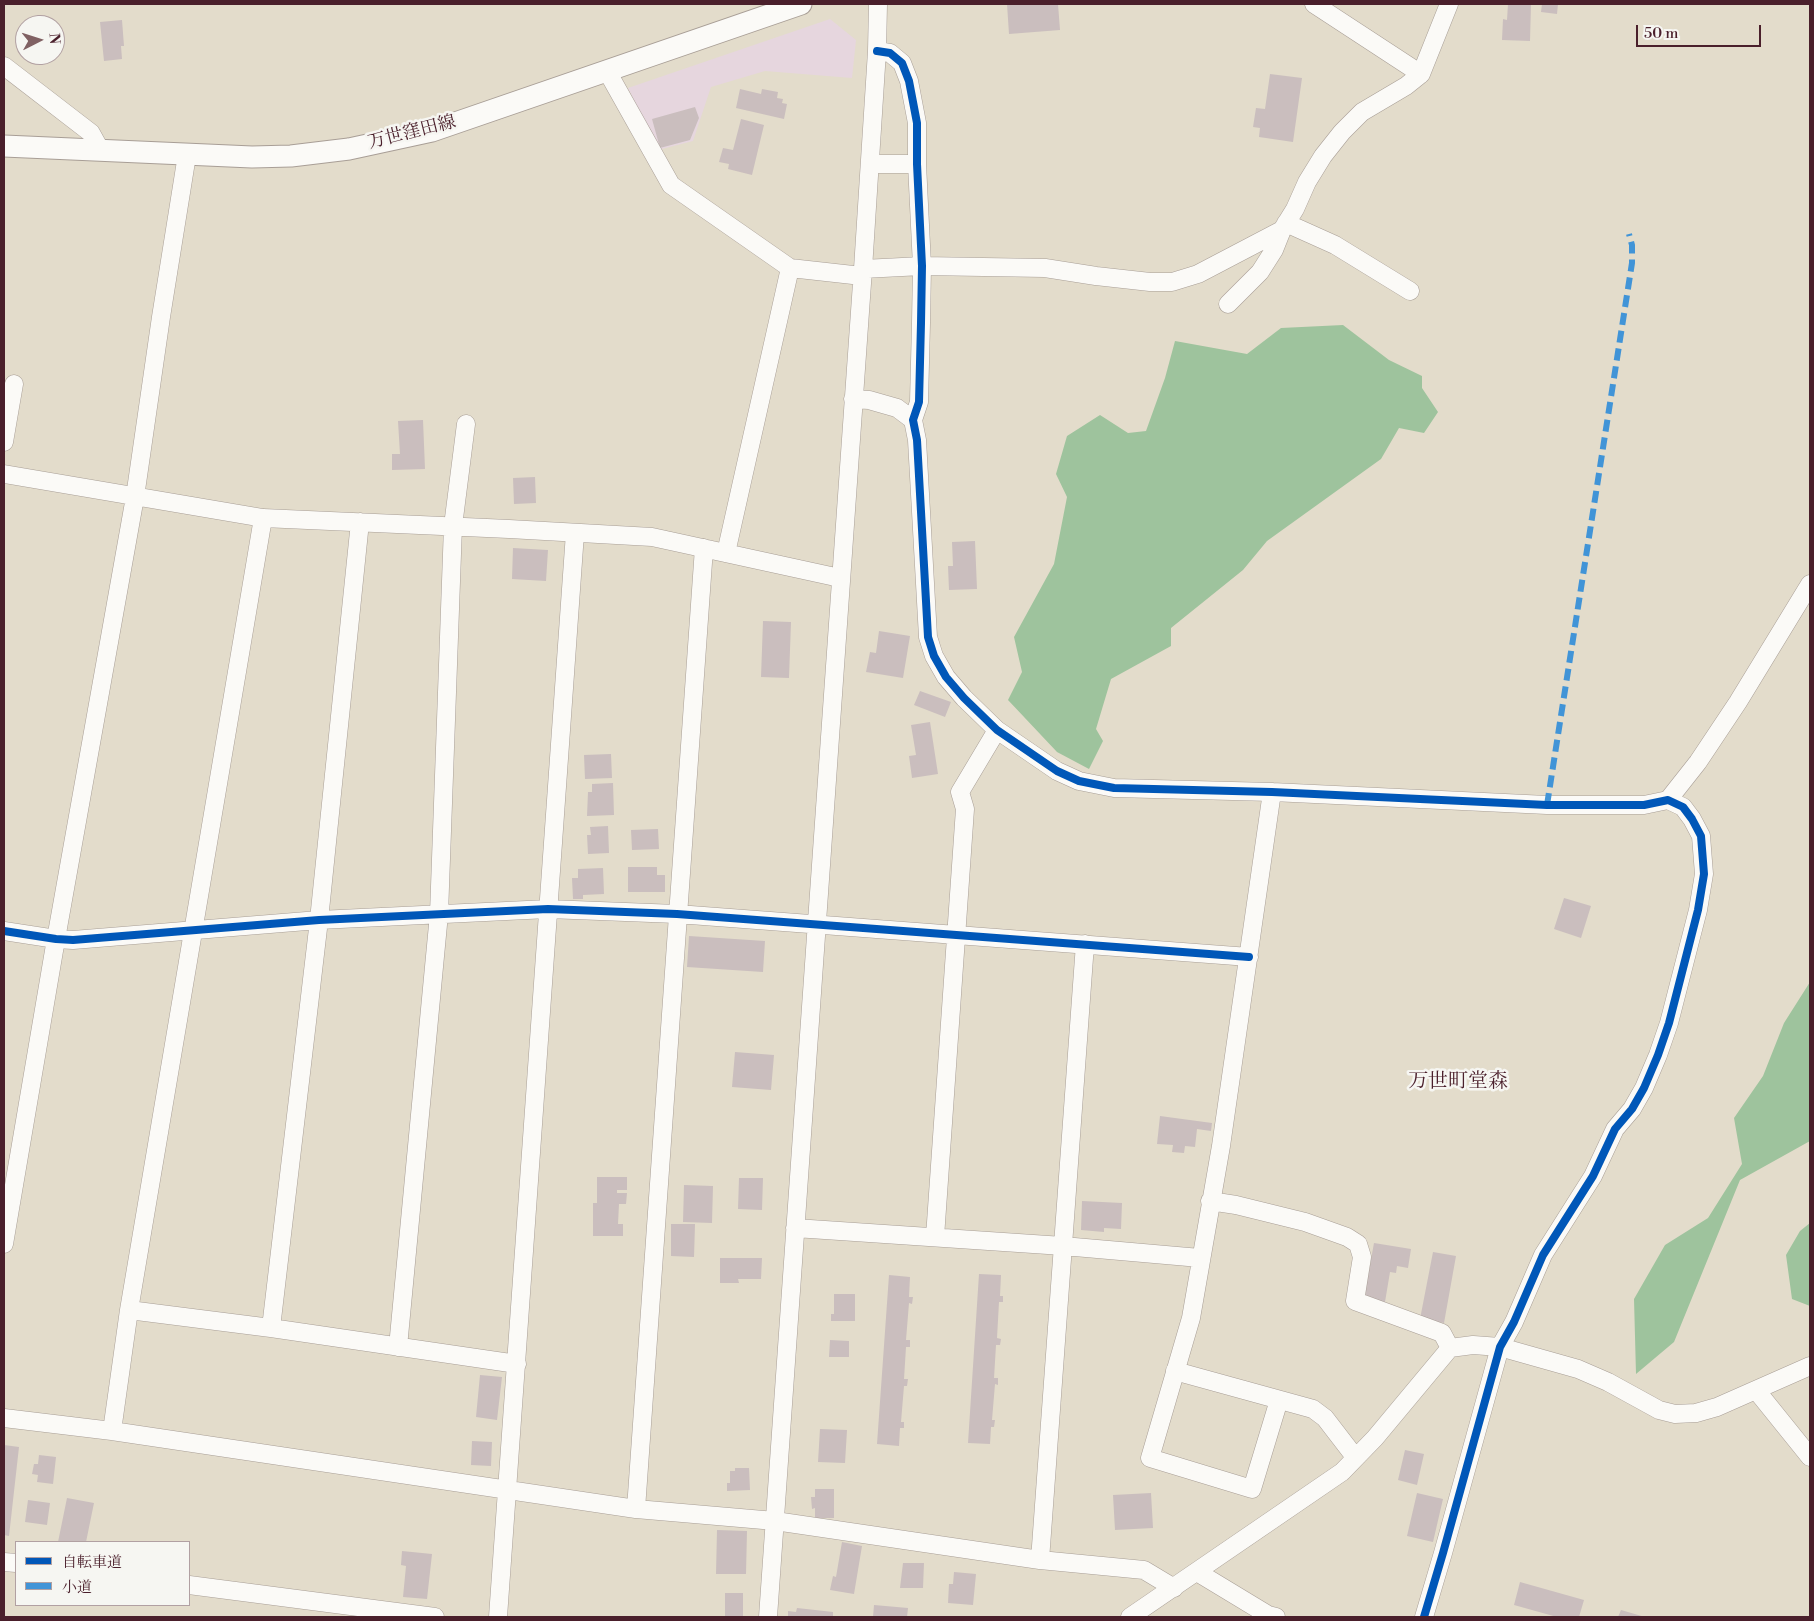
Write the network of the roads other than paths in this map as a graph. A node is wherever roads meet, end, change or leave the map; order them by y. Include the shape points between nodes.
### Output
1 (801, 4) edge
2 (878, 4) edge
3 (1314, 4) edge
4 (1450, 4) edge
5 (877, 51) junction
6 (4, 66) edge
7 (607, 71) junction
8 (1422, 74) junction
9 (4, 146) edge
10 (101, 151) junction
11 (187, 154) junction
12 (870, 164) junction
13 (917, 164) junction
14 (1284, 226) junction
15 (922, 266) junction
16 (790, 268) junction
17 (862, 272) junction
18 (1410, 292) dead end
19 (1228, 304) dead end
20 (14, 384) dead end
21 (853, 399) junction
22 (913, 420) junction
23 (466, 424) dead end
24 (4, 442) edge
25 (4, 474) edge
26 (135, 497) junction
27 (263, 518) junction
28 (360, 522) junction
29 (453, 526) junction
30 (575, 533) junction
31 (704, 548) junction
32 (726, 553) junction
33 (840, 578) junction
34 (1810, 584) edge
35 (997, 730) junction
36 (1272, 792) junction
37 (1668, 800) junction
38 (548, 909) junction
39 (439, 914) junction
40 (677, 914) junction
41 (318, 920) junction
42 (816, 925) junction
43 (194, 930) junction
44 (4, 931) edge
45 (955, 935) junction
46 (56, 939) junction
47 (1085, 944) junction
48 (1249, 957) junction
49 (1210, 1201) junction
50 (795, 1228) junction
51 (935, 1237) junction
52 (4, 1244) edge
53 (1064, 1246) junction
54 (1200, 1258) junction
55 (129, 1310) junction
56 (271, 1328) junction
57 (398, 1347) junction
58 (1500, 1347) junction
59 (1450, 1348) junction
60 (517, 1364) junction
61 (1810, 1366) edge
62 (1176, 1371) junction
63 (1756, 1390) junction
64 (1279, 1400) junction
65 (4, 1418) edge
66 (112, 1431) junction
67 (1355, 1457) junction
68 (1810, 1457) edge
69 (508, 1490) junction
70 (636, 1509) junction
71 (775, 1521) junction
72 (1040, 1560) junction
73 (1197, 1572) junction
74 (190, 1585) edge
75 (1174, 1588) junction
76 (435, 1617) edge
77 (498, 1617) edge
78 (768, 1617) edge
79 (1130, 1617) edge
80 (1276, 1617) edge
81 (1424, 1617) edge

1 - 7 main road, 万世窪田線
2 - 5 street
3 - 8 street
4 - 8 street
5 - 12 street
5 - 13 street via 890,53 902,63 909,81 917,122
6 - 10 street via 92,133
7 - 11 main road, 万世窪田線 via 432,130 349,149 291,156
7 - 16 street via 672,185
8 - 14 street via 1362,112 1342,132 1323,156
9 - 10 main road, 万世窪田線
10 - 11 main road, 万世窪田線
11 - 26 street
12 - 13 street
12 - 17 street
13 - 15 street
14 - 15 street via 1198,274 1172,282 1046,268
14 - 18 street via 1335,244
14 - 19 street via 1260,272
15 - 17 street
15 - 22 street via 919,402
16 - 17 street
16 - 32 street
17 - 21 street
20 - 24 street
21 - 22 street via 897,408
21 - 33 street
22 - 35 street via 917,440 928,637 946,677
23 - 29 street
25 - 26 street
26 - 27 street
26 - 46 street
27 - 28 street
27 - 43 street
28 - 29 street
28 - 41 street
29 - 30 street
29 - 39 street
30 - 31 street via 652,537
30 - 38 street
31 - 32 street
31 - 40 street
32 - 33 street
33 - 42 street
34 - 37 street via 1738,702
35 - 36 street via 1079,782 1114,788
35 - 45 street via 960,792 965,809
36 - 37 street via 1547,805 1644,805
36 - 48 street
37 - 58 street via 1683,806 1701,836 1704,874 1698,910 1658,1056 1632,1109 1615,1129 1593,1176 1543,1256
38 - 39 street
38 - 40 street
38 - 60 street
39 - 41 street
39 - 57 street
40 - 42 street
40 - 70 street
41 - 43 street
41 - 56 street
42 - 45 street
42 - 50 street
43 - 46 street
43 - 55 street
44 - 46 street
45 - 47 street
45 - 51 street
46 - 52 street
47 - 48 street
47 - 53 street
48 - 49 street
49 - 54 street
49 - 59 street via 1305,1222 1358,1244 1362,1257 1355,1301 1442,1333
50 - 51 street
50 - 71 street
51 - 53 street
53 - 54 street
53 - 72 street
54 - 62 street via 1191,1318
55 - 56 street
55 - 66 street
56 - 57 street
57 - 60 street
58 - 59 street via 1473,1345
58 - 63 street via 1578,1369 1659,1410 1675,1414 1696,1413
58 - 81 street
59 - 67 street via 1375,1438
60 - 69 street
61 - 63 street
62 - 64 street
62 - 64 street via 1150,1458 1252,1488
63 - 68 street
64 - 67 street via 1313,1409 1325,1418
65 - 66 street
66 - 69 street
67 - 73 street via 1342,1472
69 - 70 street
69 - 77 street
70 - 71 street
71 - 72 street
71 - 78 street
72 - 75 street via 1144,1570
73 - 75 street
73 - 80 street
74 - 76 street
75 - 79 street

